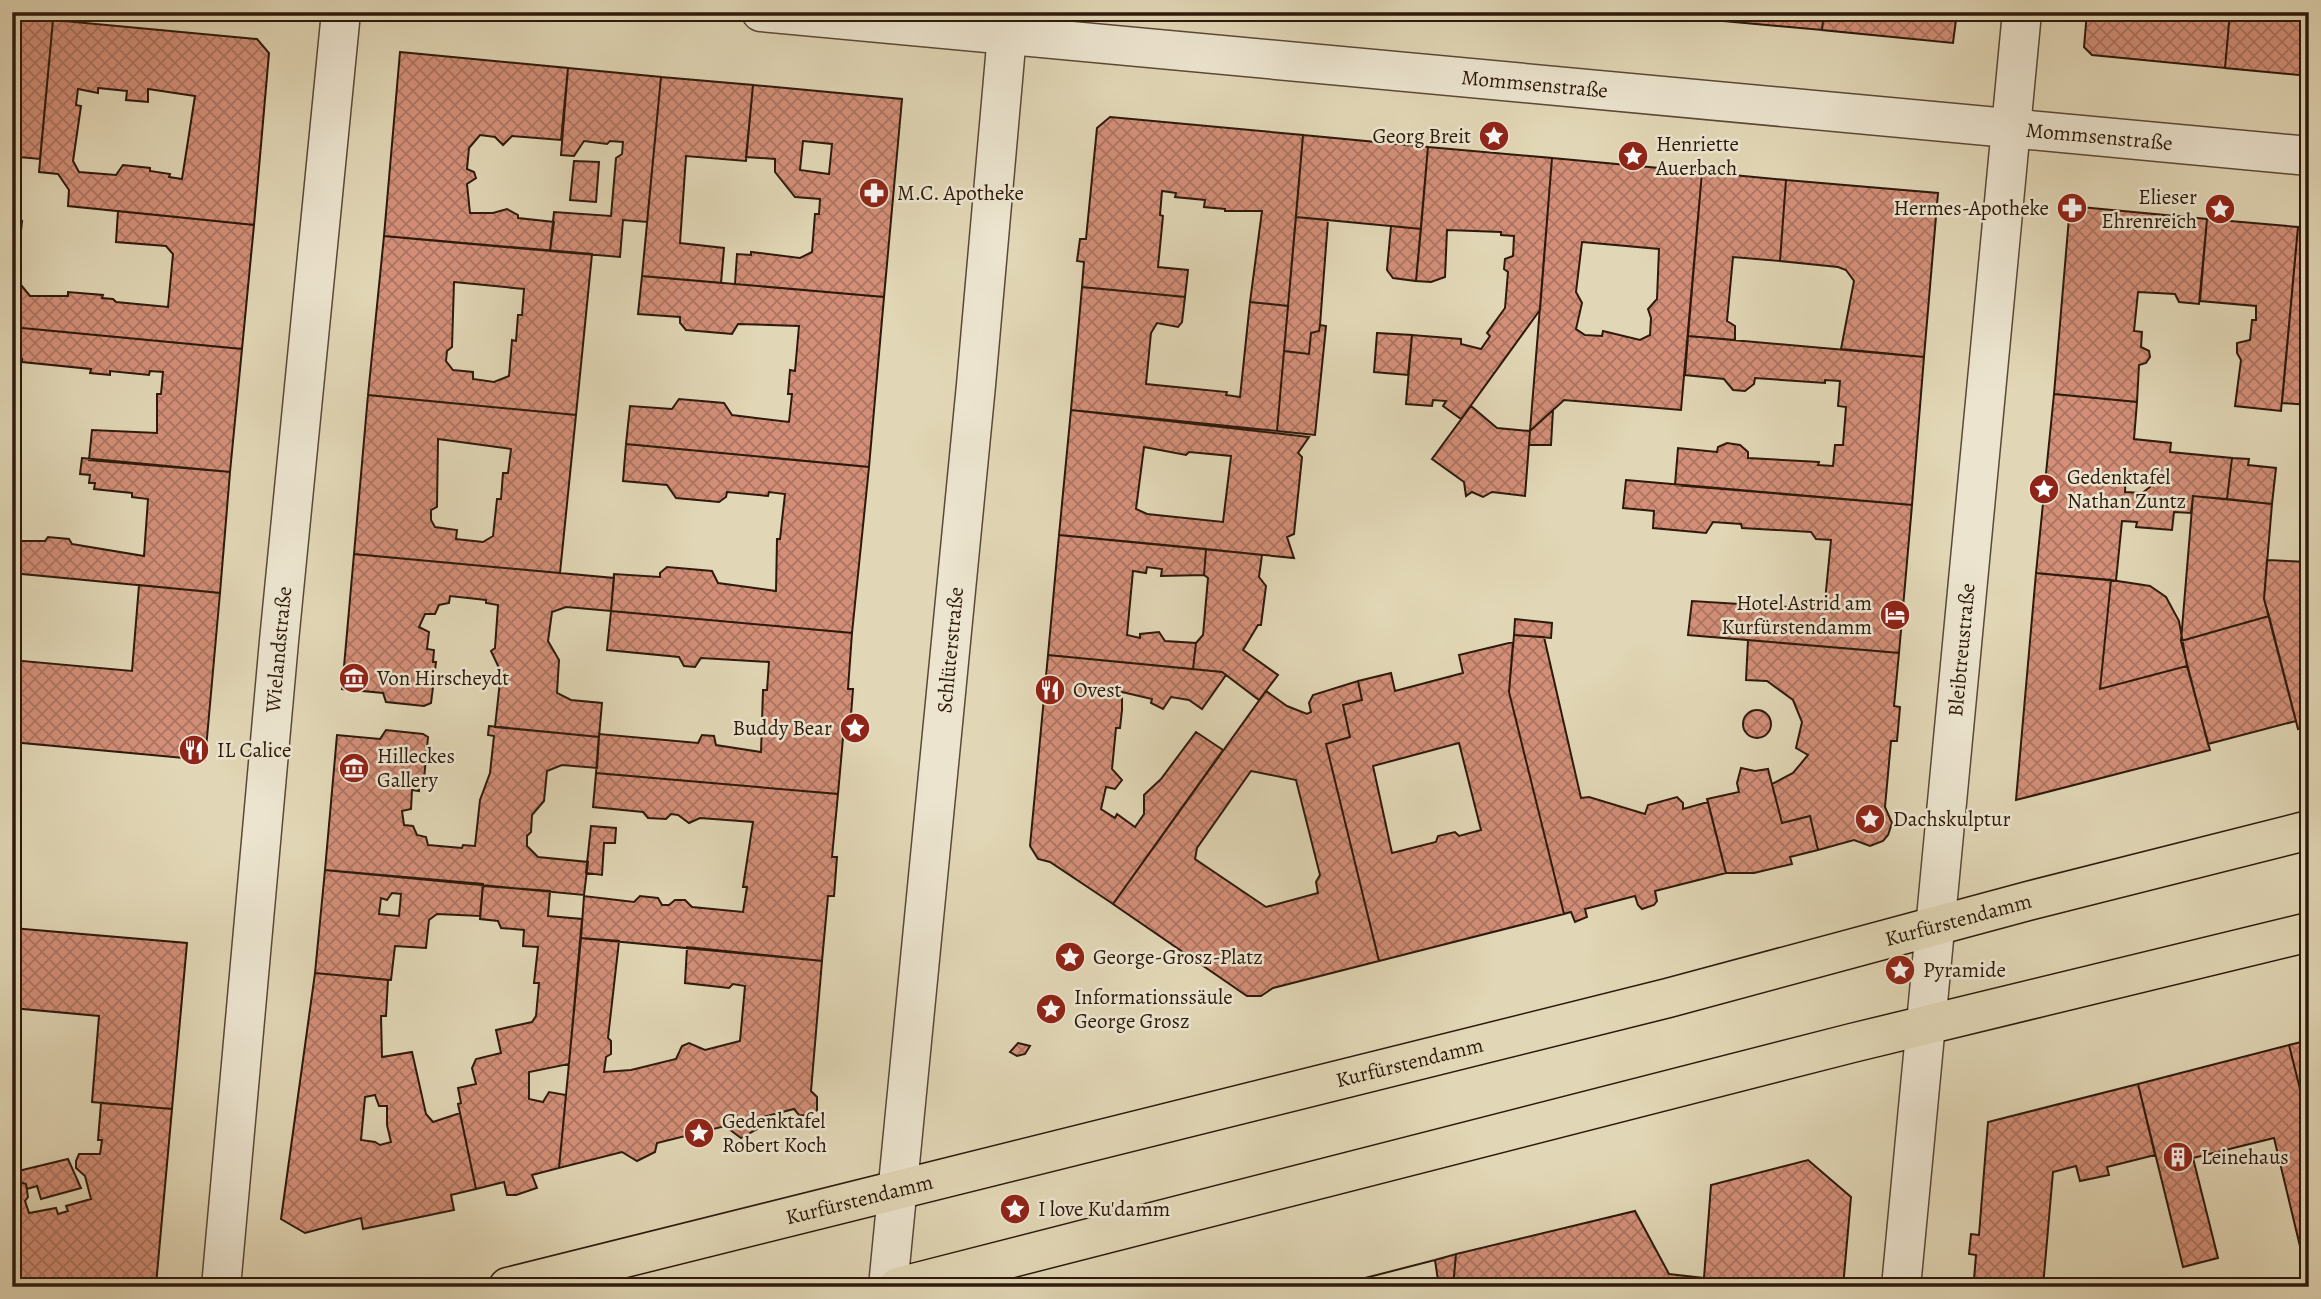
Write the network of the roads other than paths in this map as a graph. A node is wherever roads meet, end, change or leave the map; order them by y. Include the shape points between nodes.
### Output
1 (341, 12) edge
2 (761, 12) edge
3 (2022, 12) edge
4 (1007, 24) edge
5 (2011, 129) junction
6 (2309, 156) edge
7 (2309, 830) edge
8 (1936, 925) junction
9 (2309, 932) edge
10 (1926, 1026) junction
11 (898, 1188) junction
12 (221, 1287) edge
13 (508, 1287) edge
14 (888, 1287) edge
15 (898, 1287) edge
16 (1901, 1287) edge

1 - 12 street, Wielandstraße
2 - 4 street, Mommsenstraße
3 - 5 street, Bleibtreustraße
4 - 5 street, Mommsenstraße
4 - 11 street, Schlüterstraße
5 - 6 street, Mommsenstraße
5 - 8 street, Bleibtreustraße
7 - 8 main road, Kurfürstendamm
8 - 10 street, Bleibtreustraße
8 - 11 main road, Kurfürstendamm via 1694,992
9 - 10 main road
10 - 15 main road
10 - 16 street, Bleibtreustraße
11 - 13 main road, Kurfürstendamm
11 - 14 street, Schlüterstraße

